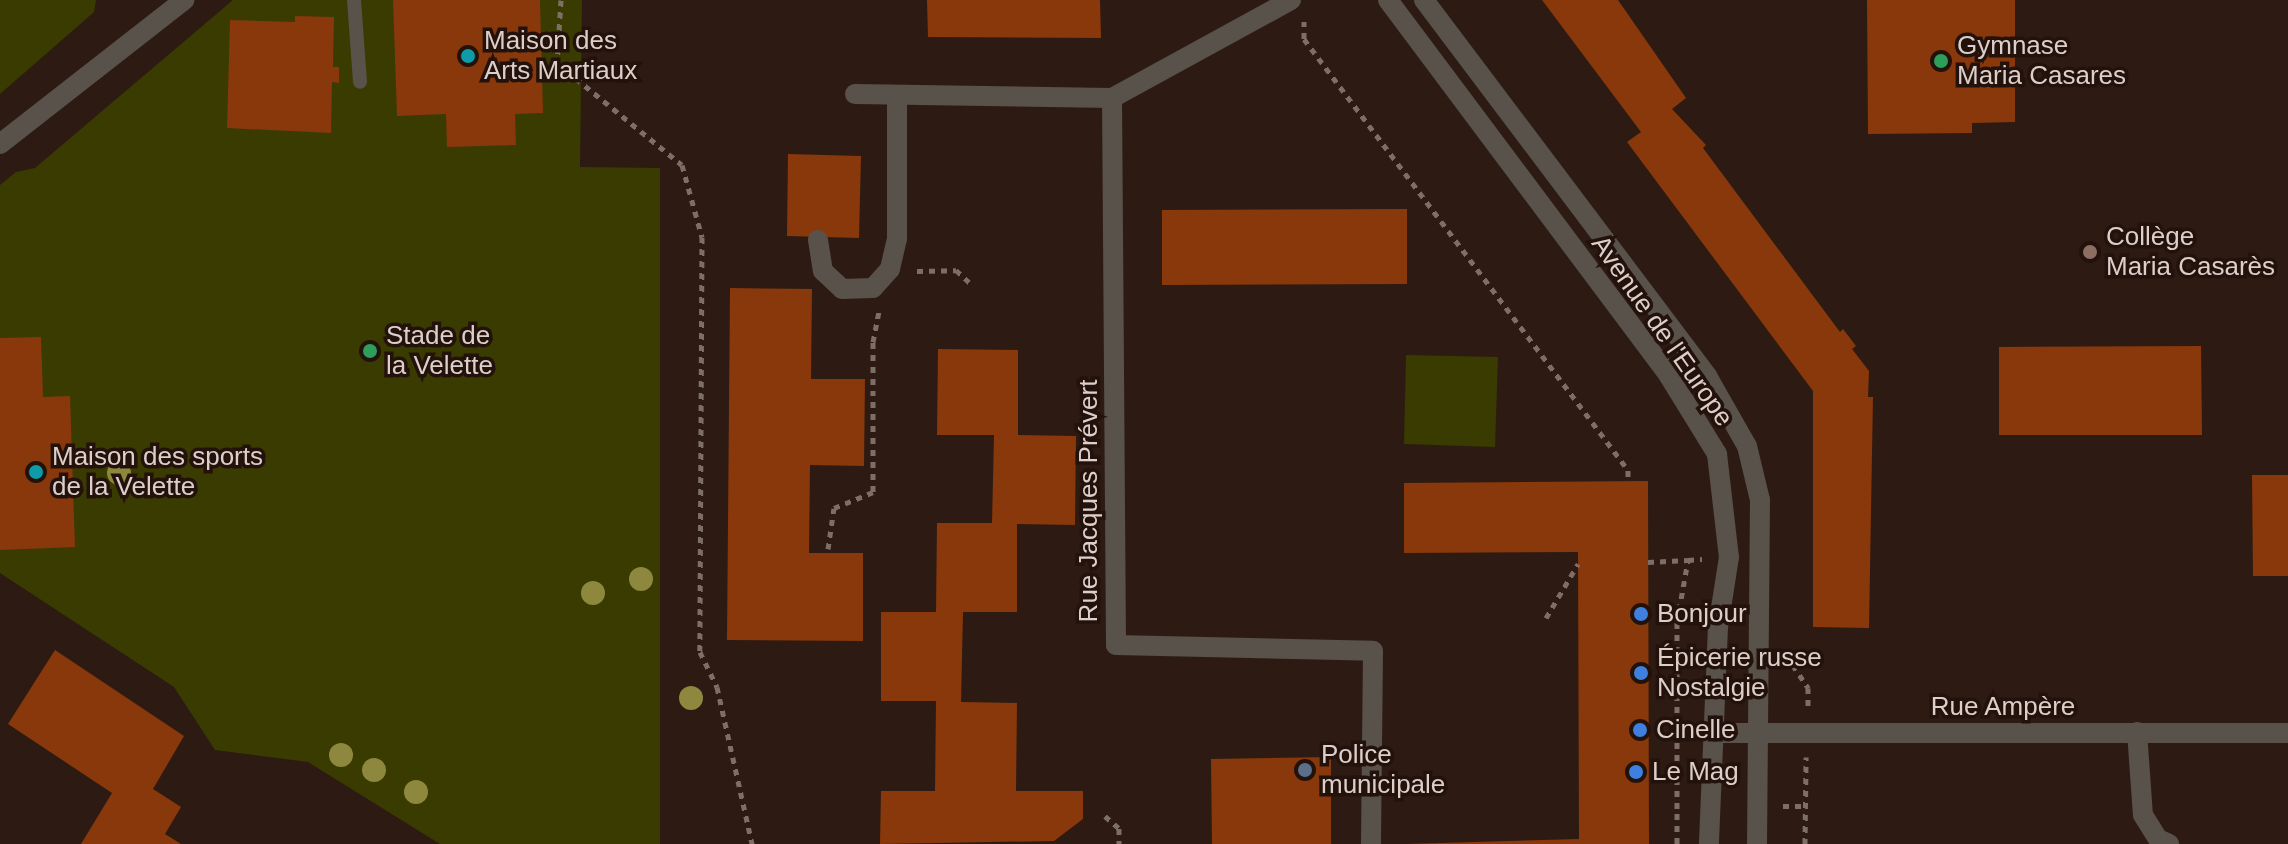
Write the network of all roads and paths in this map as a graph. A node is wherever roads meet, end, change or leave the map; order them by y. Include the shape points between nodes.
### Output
1 (184, 0) edge
2 (354, 0) edge
3 (561, 0) edge
4 (1388, 0) edge
5 (1424, 0) edge
6 (1297, 6) edge
7 (360, 82) dead end
8 (855, 94) dead end
9 (897, 95) junction
10 (1112, 98) junction
11 (0, 144) edge
12 (818, 240) dead end
13 (910, 271) dead end
14 (970, 283) dead end
15 (877, 285) junction
16 (1628, 481) dead end
17 (828, 549) dead end
18 (1688, 560) dead end
19 (1648, 562) dead end
20 (1578, 564) dead end
21 (1546, 618) dead end
22 (1786, 640) dead end
23 (2137, 732) junction
24 (1718, 733) junction
25 (2288, 733) edge
26 (1757, 734) junction
27 (1807, 734) junction
28 (1105, 816) dead end
29 (752, 844) edge
30 (1119, 844) edge
31 (1371, 844) edge
32 (1709, 844) edge
33 (1757, 844) edge
34 (1805, 844) edge
35 (2169, 844) edge

1 - 11 street
2 - 7 lane
3 - 29 path via 557,63 682,165 702,237 700,652 717,687
4 - 24 street, Avenue de l'Europe via 1669,376 1717,454 1729,557 1718,627
5 - 26 street, Avenue de l'Europe via 1737,423 1760,500
6 - 10 street
6 - 16 path via 1304,39 1628,470
8 - 9 street
9 - 10 street
9 - 15 street via 896,250
10 - 31 street, Rue Jacques Prévert via 1116,645 1373,651
12 - 15 street via 819,262 834,285 860,291
13 - 14 path via 956,270
15 - 17 path via 885,297 874,328 873,492 834,508
18 - 19 path
20 - 21 path
22 - 27 path via 1786,654 1808,688
23 - 25 street, Rue Ampère
23 - 27 street, Rue Ampère
23 - 35 street via 2143,815 2158,839
24 - 26 street, Rue Ampère
24 - 32 street, Avenue de l'Europe
26 - 27 street, Rue Ampère
26 - 33 street, Avenue de l'Europe
27 - 34 path
28 - 30 path via 1119,828

